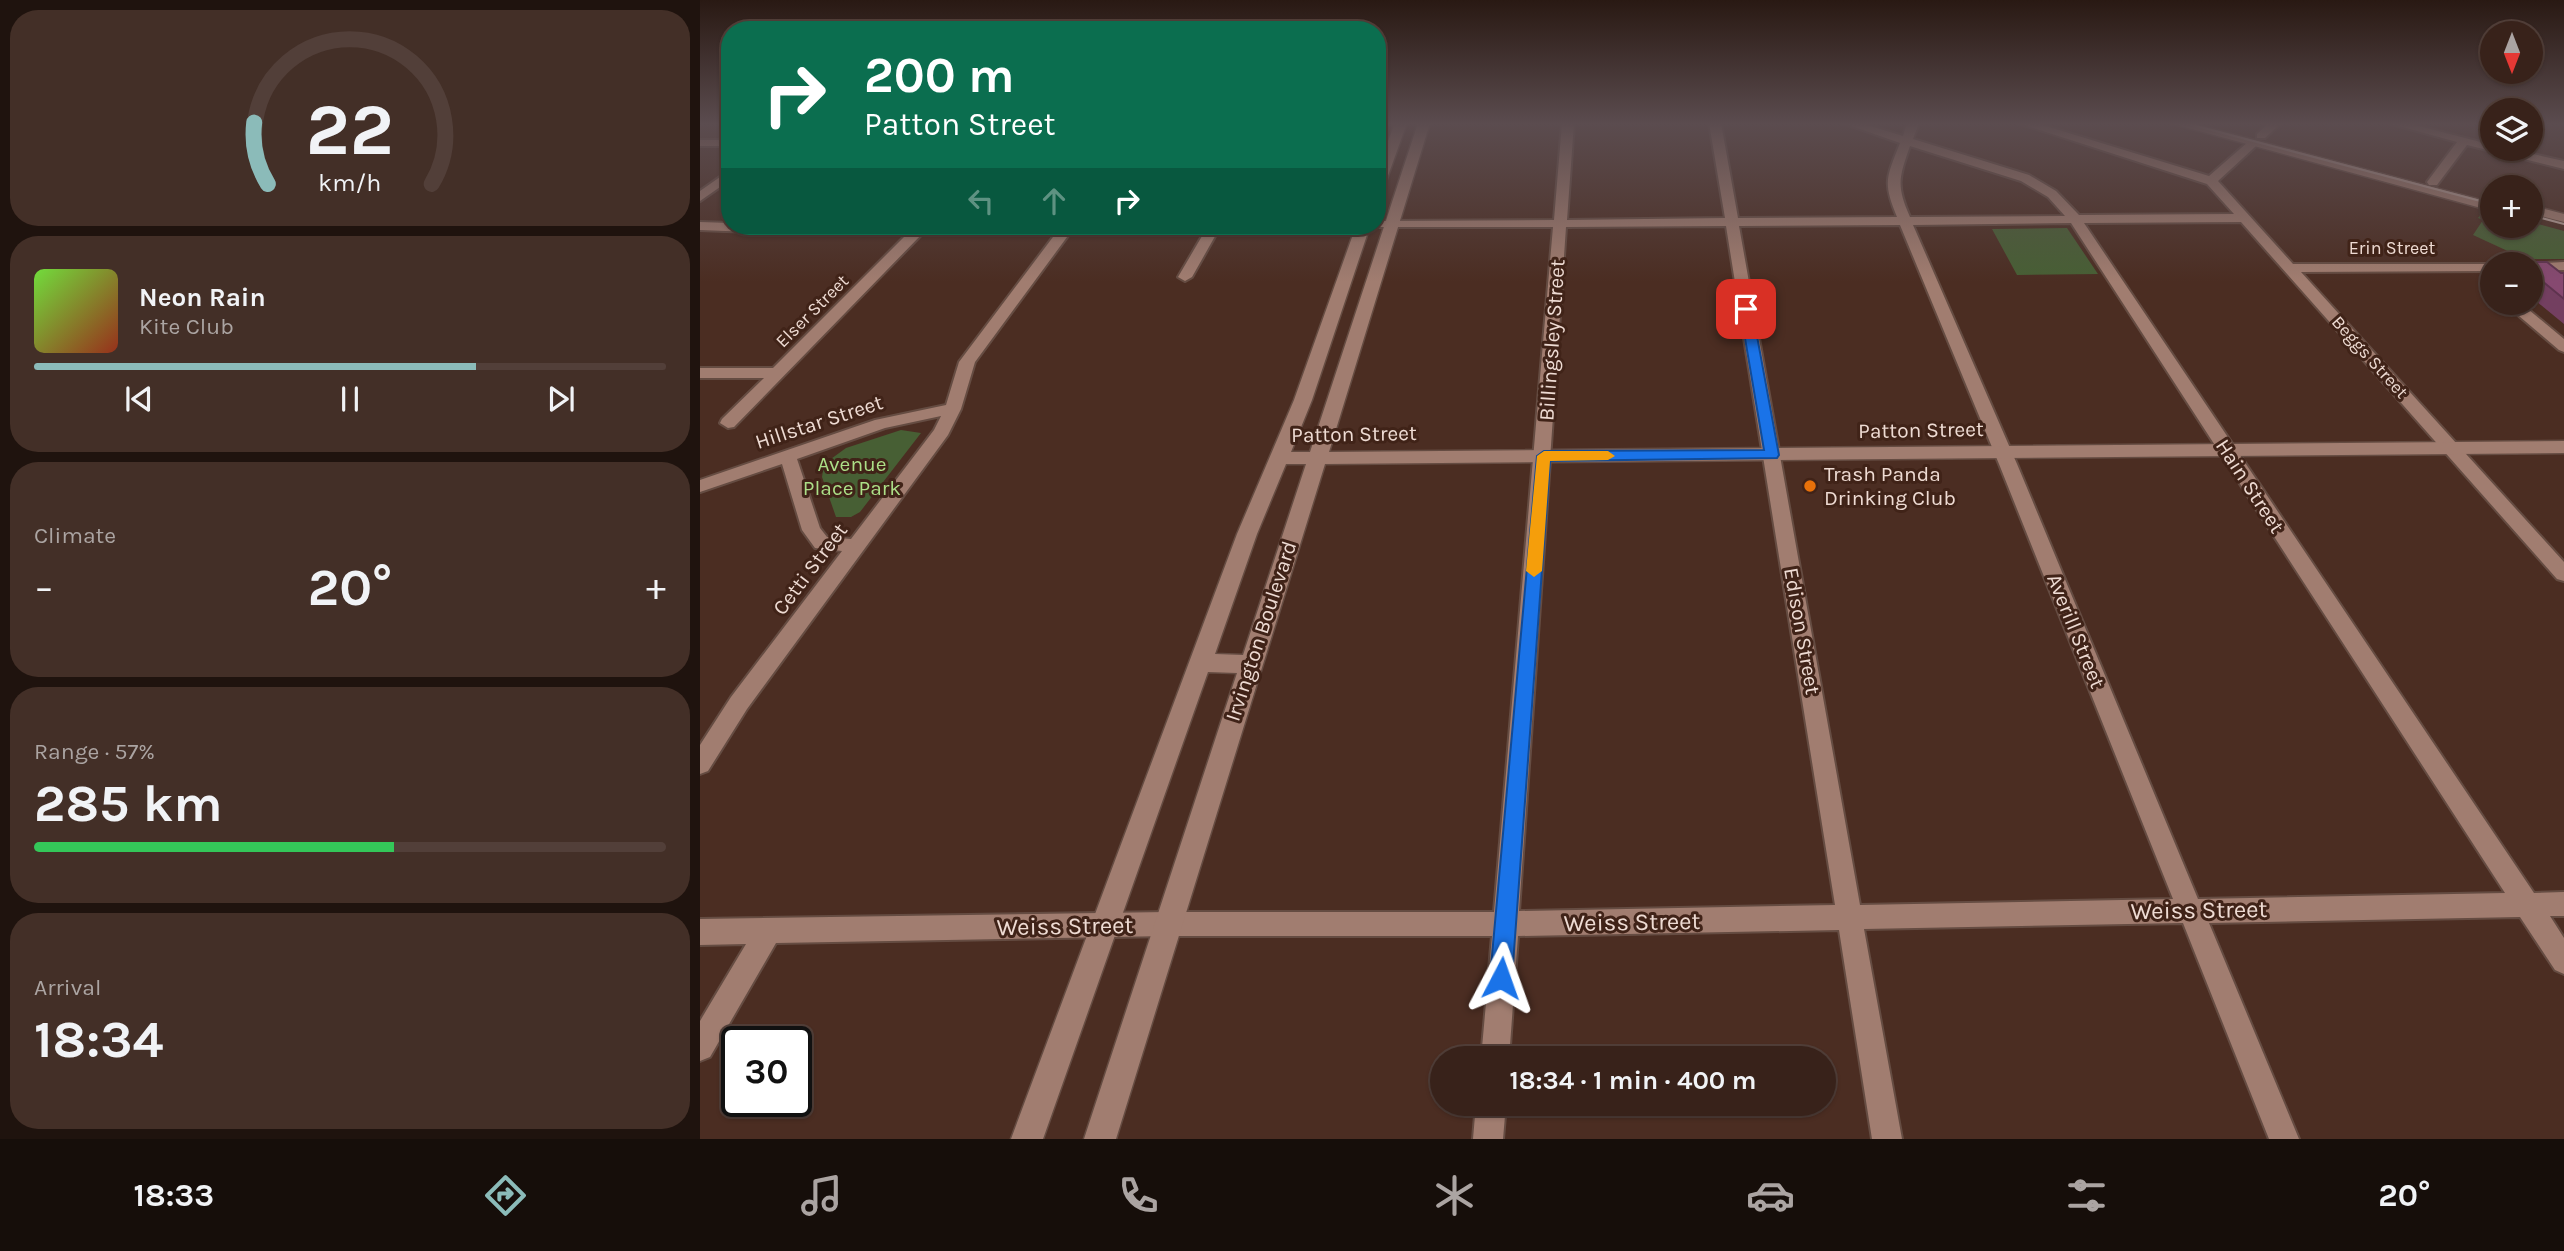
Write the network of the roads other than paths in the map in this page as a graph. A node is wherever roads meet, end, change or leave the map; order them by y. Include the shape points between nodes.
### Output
1 (1405, 176) edge
2 (1564, 176) edge
3 (1724, 176) edge
4 (1894, 176) edge
5 (2020, 176) edge
6 (2195, 176) edge
7 (2216, 176) edge
8 (2384, 176) edge
9 (2408, 176) edge
10 (2437, 176) edge
11 (721, 181) edge
12 (2211, 181) junction
13 (2433, 182) junction
14 (2480, 195) edge
15 (700, 197) edge
16 (2480, 204) edge
17 (2543, 212) edge
18 (2244, 218) junction
19 (2564, 218) edge
20 (2075, 219) junction
21 (1905, 221) junction
22 (2543, 221) edge
23 (1732, 222) junction
24 (1386, 223) edge
25 (1560, 223) junction
26 (1386, 225) edge
27 (700, 226) edge
28 (721, 227) edge
29 (2564, 227) edge
30 (913, 235) edge
31 (1061, 235) edge
32 (1209, 235) edge
33 (1361, 235) edge
34 (1382, 235) edge
35 (2564, 266) edge
36 (2480, 267) edge
37 (2543, 267) edge
38 (2291, 268) junction
39 (1185, 277) dead end
40 (2526, 315) edge
41 (2564, 347) edge
42 (1315, 362) junction
43 (1349, 362) junction
44 (700, 373) edge
45 (778, 373) junction
46 (953, 409) junction
47 (728, 423) dead end
48 (2564, 447) edge
49 (2451, 448) junction
50 (2227, 450) junction
51 (2003, 451) junction
52 (1772, 455) junction
53 (788, 456) junction
54 (1544, 456) junction
55 (1279, 458) junction
56 (1319, 458) junction
57 (700, 486) edge
58 (855, 546) junction
59 (2564, 574) edge
60 (1200, 663) junction
61 (1250, 664) junction
62 (700, 764) edge
63 (2564, 904) edge
64 (2527, 905) junction
65 (2191, 910) junction
66 (1851, 917) junction
67 (1167, 924) junction
68 (1505, 924) junction
69 (1105, 925) junction
70 (700, 932) edge
71 (768, 932) junction
72 (2564, 961) edge
73 (1496, 1046) edge
74 (700, 1047) edge
75 (1490, 1116) edge
76 (1027, 1139) edge
77 (1100, 1139) edge
78 (1488, 1139) edge
79 (1887, 1139) edge
80 (2284, 1139) edge

1 - 24 main road, Irvington Boulevard
2 - 25 street, Billingsley Street
3 - 23 street, Edison Street
4 - 21 street, Averill Street
5 - 20 street, Hain Street via 2052,194
6 - 12 street
7 - 12 street
8 - 16 main road
9 - 13 main road
10 - 13 street
11 - 15 street
12 - 18 street, Beggs Street
13 - 14 main road
17 - 19 main road
18 - 20 street
18 - 38 street, Beggs Street
20 - 21 street
20 - 50 street, Hain Street
21 - 23 street
21 - 51 street, Averill Street
22 - 29 main road
23 - 25 street
23 - 52 street, Edison Street
25 - 26 street
25 - 54 street, Billingsley Street
27 - 28 street
30 - 45 street, Elser Street
31 - 46 street, Cetti Street via 967,362
32 - 39 street
33 - 42 main road, Irvington Boulevard
34 - 43 main road, Irvington Boulevard
35 - 37 street
36 - 38 street, Erin Street
38 - 49 street, Beggs Street
40 - 41 street
42 - 43 main road
42 - 55 main road, Irvington Boulevard
43 - 56 main road, Irvington Boulevard
44 - 45 street
45 - 47 street, Elser Street
46 - 53 street, Hillstar Street via 881,425
46 - 58 street, Cetti Street via 942,431
48 - 49 main road, Patton Street
49 - 50 main road, Patton Street
49 - 59 street, Beggs Street
50 - 51 main road, Patton Street
50 - 64 street, Hain Street
51 - 52 main road, Patton Street
51 - 65 street, Averill Street
52 - 54 main road, Patton Street
52 - 66 street, Edison Street
53 - 57 street, Hillstar Street
53 - 58 street via 811,530 822,543
54 - 56 main road, Patton Street
54 - 68 street, Billingsley Street
55 - 56 main road, Patton Street
55 - 60 main road, Irvington Boulevard
56 - 61 main road, Irvington Boulevard
58 - 62 street, Cetti Street via 739,703
60 - 61 main road
60 - 69 main road, Irvington Boulevard
61 - 67 main road, Irvington Boulevard
63 - 64 street, Weiss Street
64 - 65 street, Weiss Street
64 - 72 street, Hain Street
65 - 66 street, Weiss Street
65 - 80 street, Averill Street
66 - 68 street, Weiss Street
66 - 79 street, Edison Street
67 - 68 street, Weiss Street
67 - 69 street, Weiss Street
67 - 77 main road, Irvington Boulevard
68 - 73 street, Billingsley Street
69 - 71 street, Weiss Street
69 - 76 main road, Irvington Boulevard
70 - 71 street, Weiss Street
71 - 74 street
75 - 78 street

